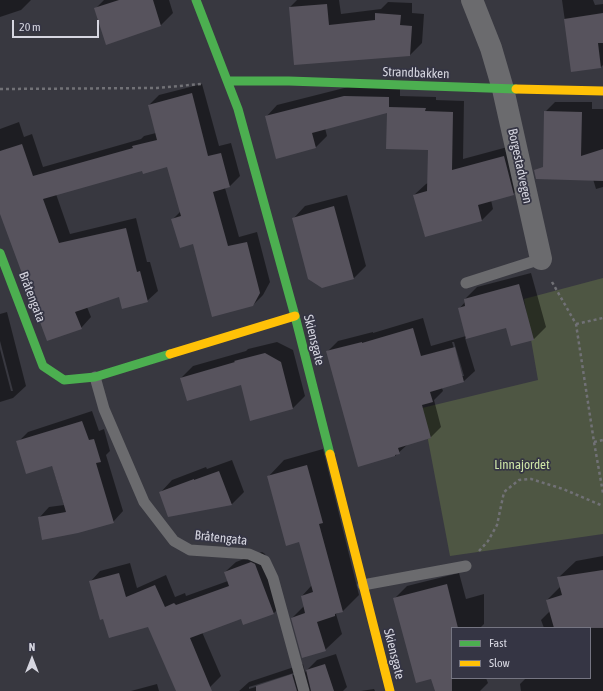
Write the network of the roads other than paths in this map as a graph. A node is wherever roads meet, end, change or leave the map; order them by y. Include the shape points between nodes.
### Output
1 (196, 0) edge
2 (472, 0) edge
3 (228, 81) junction
4 (503, 89) junction
5 (603, 91) edge
6 (0, 253) edge
7 (541, 259) joint
8 (466, 283) dead end
9 (295, 316) junction
10 (95, 377) junction
11 (466, 566) road end
12 (363, 585) junction
13 (304, 691) edge
14 (390, 691) edge

1 - 3 street, Skiensgate
2 - 4 street, Borgestadvegen via 491,48
3 - 4 street, Strandbakken
3 - 9 street, Skiensgate
4 - 5 street, Strandbakken
4 - 7 street, Borgestadvegen
6 - 10 street, Bråtengata via 43,366 64,380
7 - 8 lane
9 - 10 street, Bråtengata
9 - 12 street, Skiensgate
10 - 13 lane, Bråtengata via 104,409 144,502 174,542 190,550 249,554 264,561 273,578
11 - 12 lane
12 - 14 street, Skiensgate

